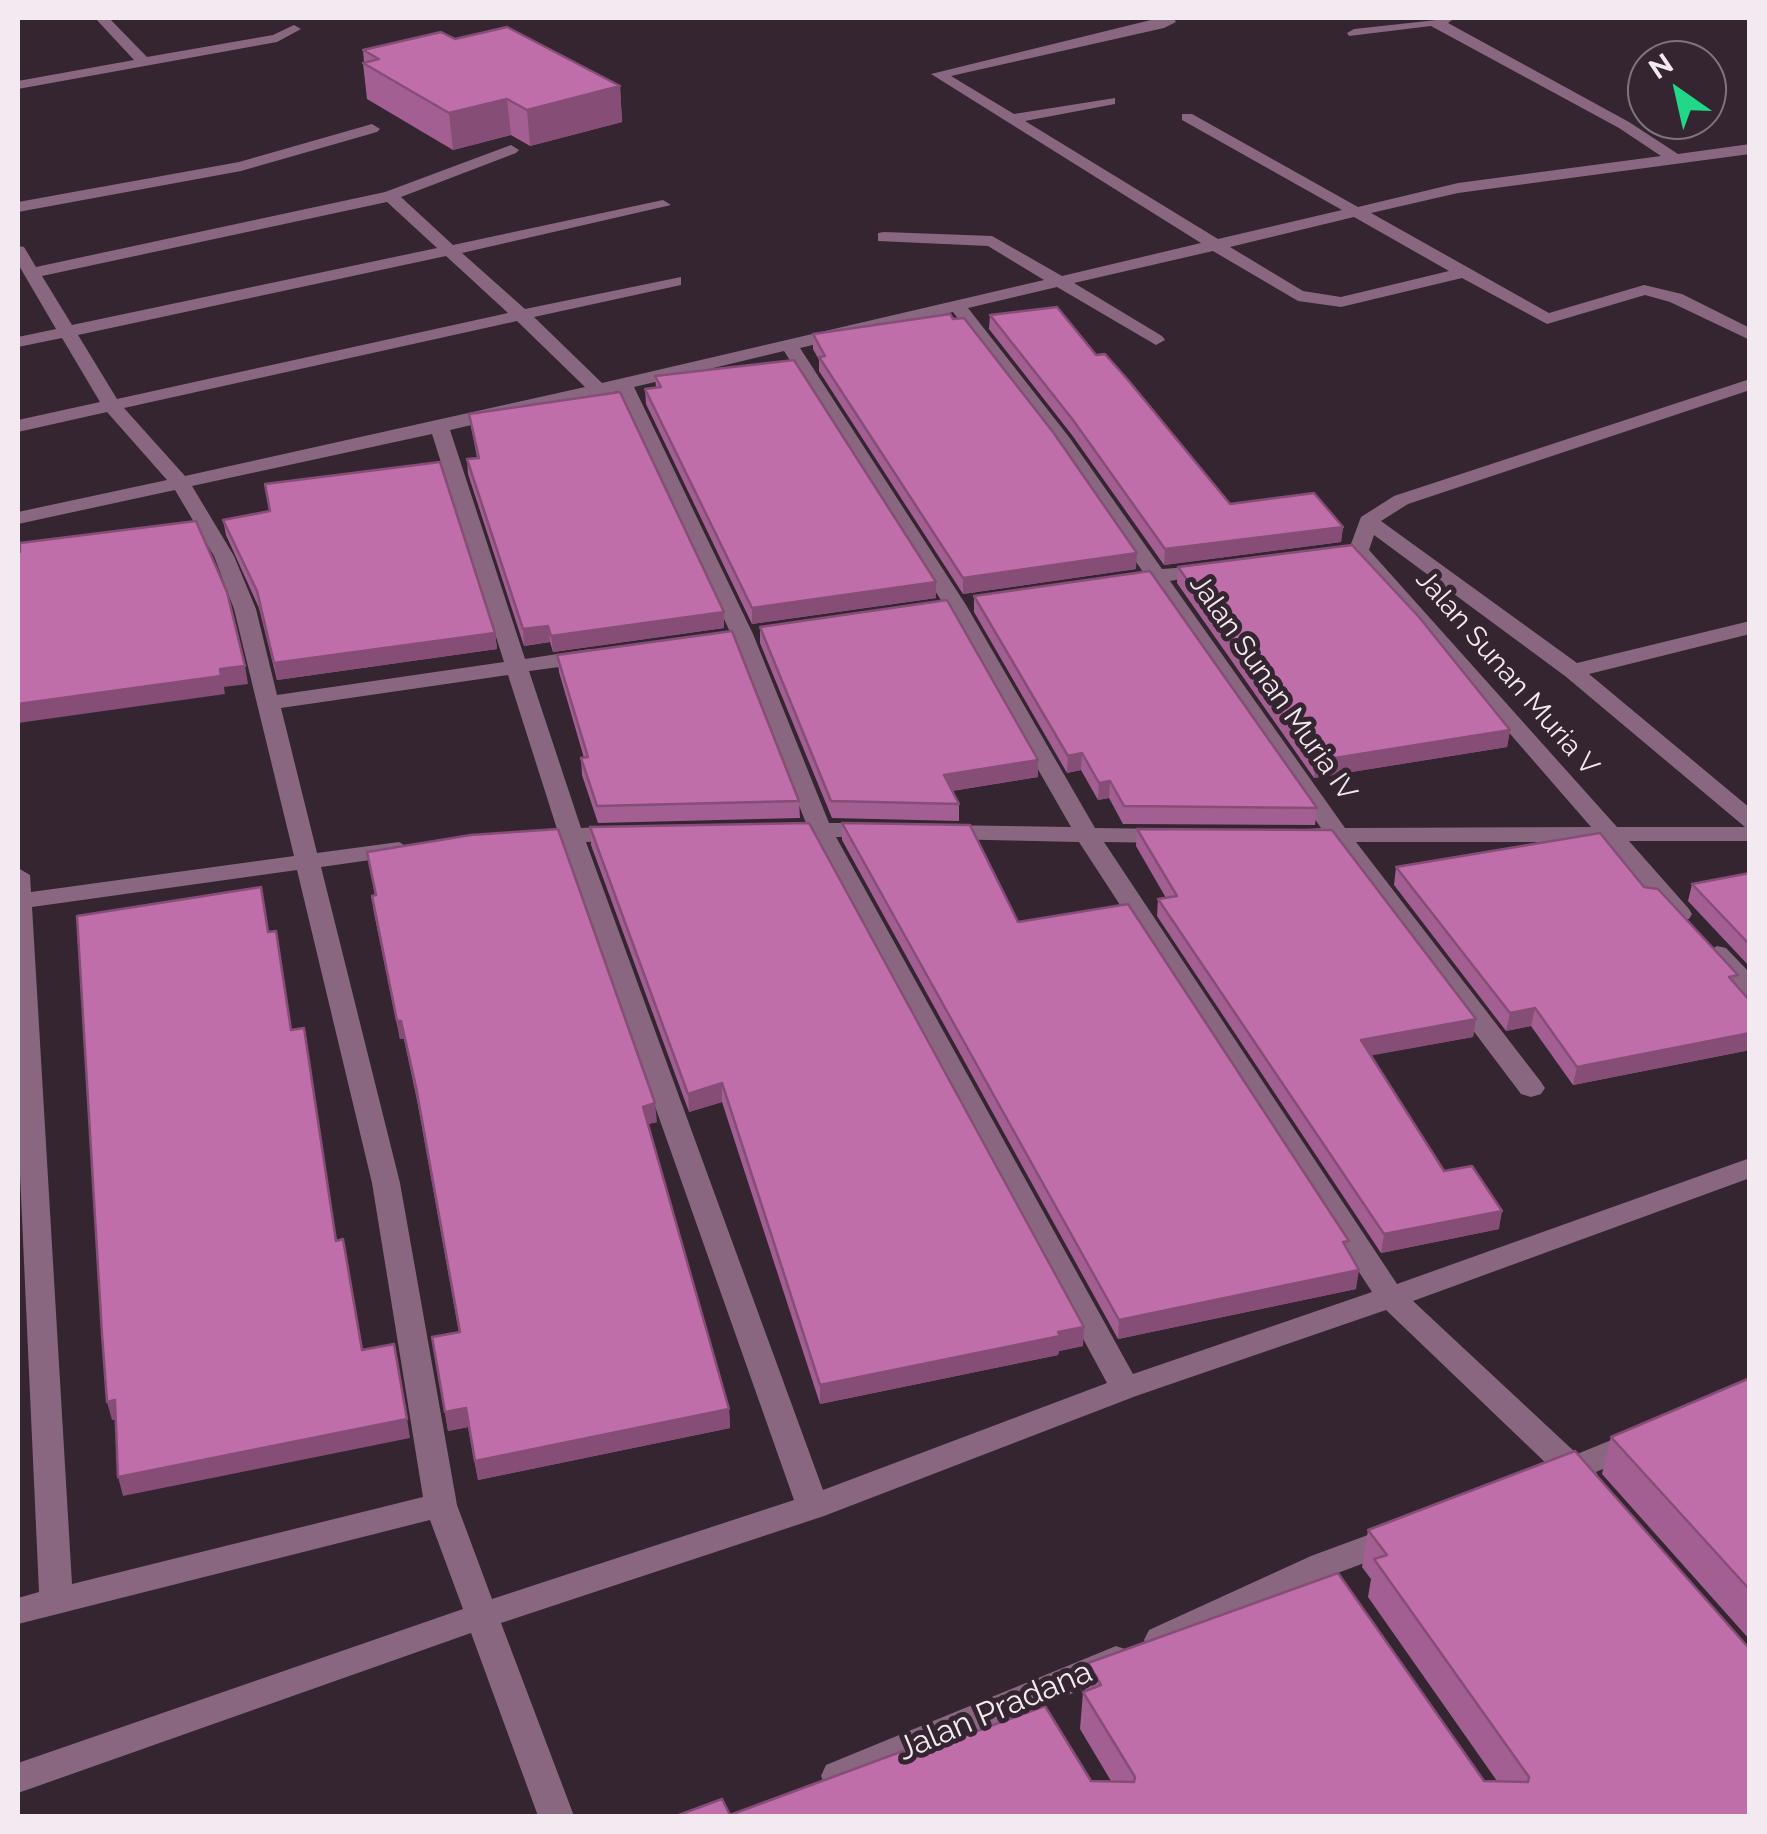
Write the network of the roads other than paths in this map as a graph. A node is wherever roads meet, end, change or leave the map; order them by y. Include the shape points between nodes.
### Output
1 (102, 18) edge
2 (1166, 18) edge
3 (1459, 18) edge
4 (1433, 21) junction
5 (294, 30) dead end
6 (1354, 33) dead end
7 (144, 62) junction
8 (18, 84) edge
9 (1110, 101) dead end
10 (1187, 117) dead end
11 (1013, 119) junction
12 (372, 129) dead end
13 (1750, 149) edge
14 (511, 150) dead end
15 (1675, 159) junction
16 (390, 196) junction
17 (664, 204) dead end
18 (18, 206) edge
19 (1352, 212) junction
20 (884, 237) dead end
21 (1213, 245) junction
22 (453, 250) junction
23 (24, 264) edge
24 (1462, 272) junction
25 (1060, 280) junction
26 (674, 281) dead end
27 (956, 304) junction
28 (521, 315) junction
29 (67, 331) junction
30 (1750, 335) edge
31 (1156, 340) dead end
32 (18, 342) edge
33 (788, 343) junction
34 (623, 382) junction
35 (1750, 384) edge
36 (596, 388) junction
37 (112, 406) junction
38 (18, 426) edge
39 (438, 428) junction
40 (180, 482) junction
41 (18, 518) edge
42 (1368, 521) junction
43 (1231, 566) edge
44 (1159, 576) junction
45 (1103, 584) edge
46 (1750, 627) edge
47 (611, 653) edge
48 (517, 667) junction
49 (1573, 670) junction
50 (269, 703) junction
51 (1750, 821) edge
52 (820, 829) junction
53 (762, 830) edge
54 (647, 832) edge
55 (571, 834) junction
56 (1338, 834) junction
57 (1750, 834) edge
58 (1087, 835) junction
59 (1198, 836) edge
60 (1286, 836) edge
61 (1608, 836) junction
62 (513, 838) edge
63 (417, 846) edge
64 (305, 860) junction
65 (18, 892) edge
66 (1750, 990) edge
67 (1532, 1088) dead end
68 (1750, 1168) edge
69 (1390, 1296) junction
70 (1125, 1388) junction
71 (1662, 1431) edge
72 (1574, 1469) junction
73 (1538, 1483) edge
74 (1605, 1503) edge
75 (441, 1505) junction
76 (813, 1506) junction
77 (1430, 1524) edge
78 (1323, 1566) junction
79 (1346, 1597) edge
80 (56, 1601) junction
81 (18, 1611) edge
82 (484, 1615) junction
83 (18, 1778) edge
84 (807, 1788) edge
85 (556, 1816) edge

1 - 7 street
2 - 11 street via 1170,22 938,74
3 - 4 street
4 - 6 street
4 - 15 street
5 - 7 street
7 - 8 street
9 - 11 street
10 - 19 street
11 - 21 street
12 - 18 street via 258,162
13 - 15 street
14 - 16 street
15 - 19 street via 1476,185
16 - 22 street
16 - 23 street
17 - 22 street
19 - 21 street
19 - 24 street
20 - 25 street via 992,242
21 - 24 street via 1298,296 1324,303
21 - 25 street
22 - 28 street
22 - 29 street
23 - 29 street
24 - 30 street via 1547,319 1644,290 1676,298
25 - 27 street
25 - 31 street
26 - 28 street
27 - 33 street
27 - 44 street, Jalan Sunan Muria IV
28 - 36 street
28 - 37 street
29 - 32 street
29 - 37 street
33 - 34 street
33 - 58 street via 954,605
34 - 36 street
34 - 52 street via 743,634
35 - 42 street via 1402,500
36 - 39 street
37 - 38 street
37 - 40 street
39 - 40 street
39 - 48 street
40 - 41 street
40 - 50 street via 224,556
42 - 49 street
42 - 61 street, Jalan Sunan Muria V via 1349,551 1373,564
43 - 44 street
44 - 45 street
44 - 56 street, Jalan Sunan Muria IV
46 - 49 street
47 - 48 street
48 - 50 street
48 - 55 street
49 - 51 street
50 - 64 street
52 - 53 street
52 - 58 street
52 - 70 street
54 - 55 street
55 - 62 street
55 - 76 street
56 - 60 street
56 - 61 street
56 - 67 street, Jalan Sunan Muria IV
57 - 61 street
58 - 59 street
58 - 69 street
61 - 66 street, Jalan Sunan Muria V
63 - 64 street
64 - 65 street
64 - 75 street via 386,1182
65 - 80 street
68 - 69 street
69 - 70 street
69 - 72 street
70 - 76 street
71 - 72 street
72 - 73 street
72 - 74 street
75 - 80 street
75 - 82 street
76 - 82 street
77 - 78 street, Jalan Pradana
78 - 79 street
78 - 84 street, Jalan Pradana via 1046,1712
80 - 81 street
82 - 83 street
82 - 85 street

